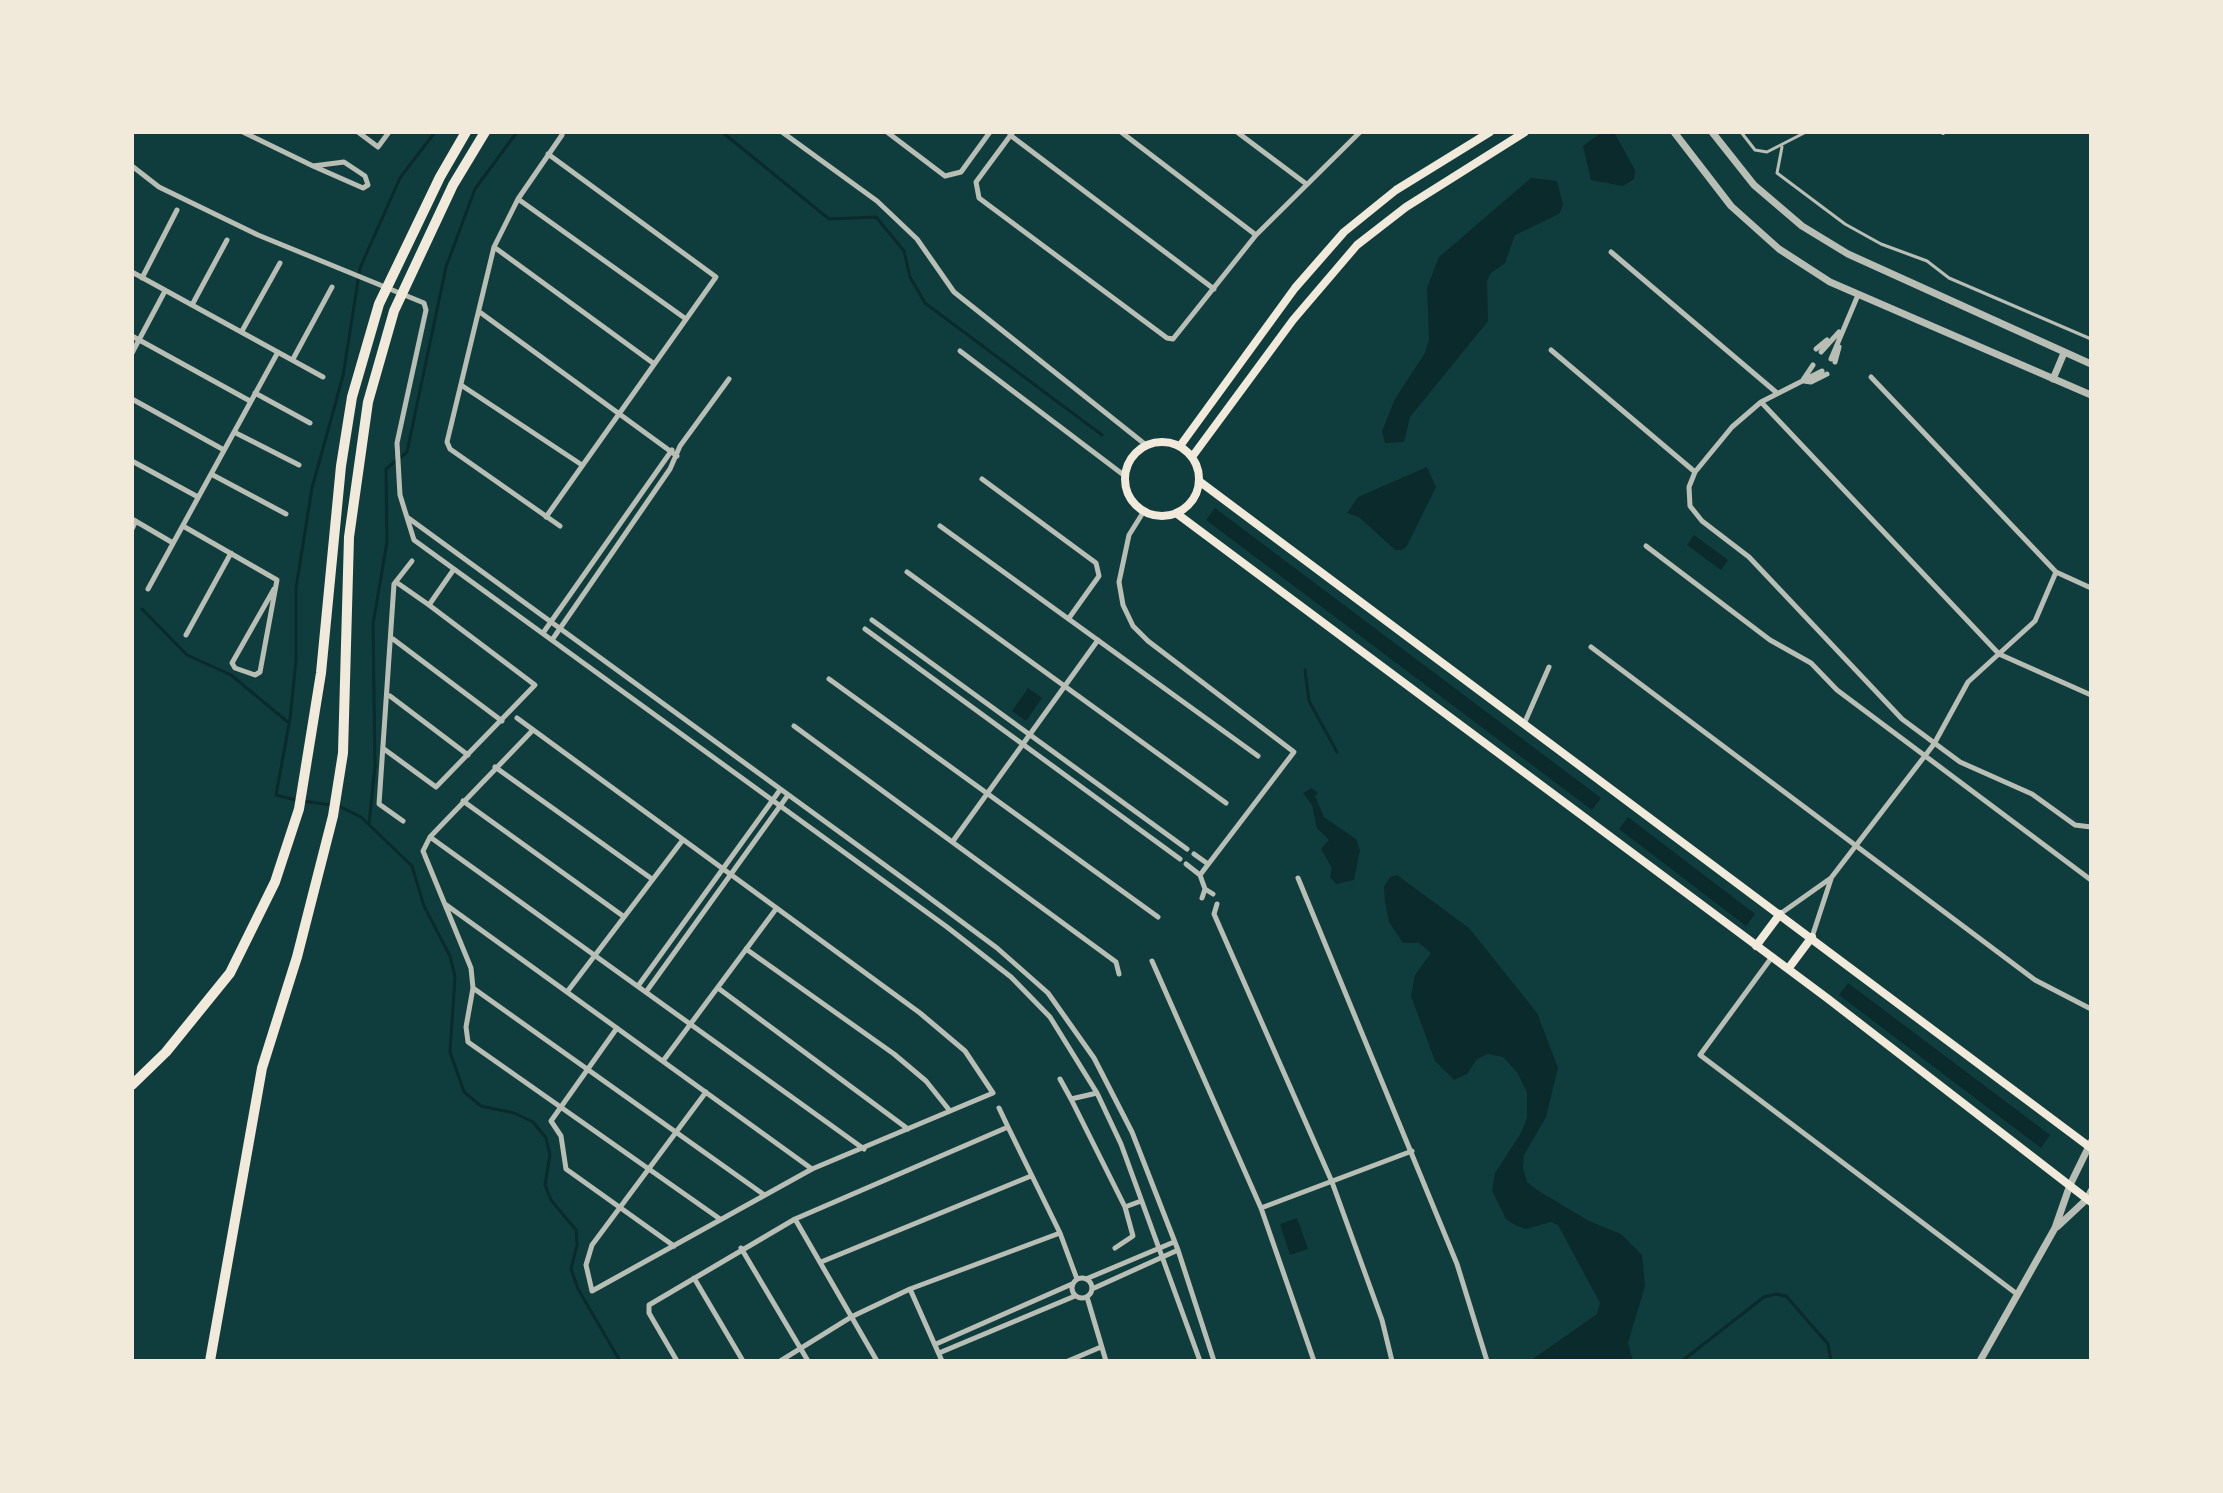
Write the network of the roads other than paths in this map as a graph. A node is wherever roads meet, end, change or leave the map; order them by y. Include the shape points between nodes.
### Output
1 (243, 132) edge
2 (358, 132) edge
3 (389, 132) edge
4 (466, 132) edge
5 (485, 132) edge
6 (782, 132) edge
7 (887, 132) edge
8 (990, 132) edge
9 (1121, 132) edge
10 (1237, 132) edge
11 (1490, 132) edge
12 (1525, 132) edge
13 (1674, 132) edge
14 (1712, 132) edge
15 (1741, 132) edge
16 (1806, 132) edge
17 (1357, 133) edge
18 (1012, 134) edge
19 (562, 135) dead end
20 (1782, 147) junction
21 (548, 154) junction
22 (132, 166) edge
23 (313, 166) junction
24 (1305, 183) junction
25 (518, 199) junction
26 (177, 210) dead end
27 (1367, 211) junction
28 (1381, 225) junction
29 (1344, 232) junction
30 (1256, 235) junction
31 (227, 240) dead end
32 (1357, 245) junction
33 (494, 247) junction
34 (1611, 252) dead end
35 (280, 263) dead end
36 (132, 272) edge
37 (142, 278) junction
38 (332, 287) dead end
39 (1214, 289) junction
40 (165, 291) junction
41 (1858, 295) junction
42 (192, 305) junction
43 (480, 313) junction
44 (686, 319) junction
45 (242, 331) junction
46 (1840, 331) junction
47 (132, 336) edge
48 (2091, 339) edge
49 (139, 340) junction
50 (1551, 350) dead end
51 (960, 351) dead end
52 (1818, 351) dead end
53 (278, 352) junction
54 (132, 353) edge
55 (2064, 353) junction
56 (293, 359) junction
57 (1833, 360) dead end
58 (653, 363) junction
59 (1810, 363) dead end
60 (2091, 364) edge
61 (1825, 373) dead end
62 (323, 377) dead end
63 (1871, 377) dead end
64 (1804, 378) junction
65 (729, 379) dead end
66 (2053, 379) junction
67 (461, 385) junction
68 (255, 393) junction
69 (1777, 393) junction
70 (2091, 395) edge
71 (132, 399) edge
72 (251, 401) junction
73 (1761, 402) junction
74 (618, 414) junction
75 (310, 423) dead end
76 (234, 432) junction
77 (1146, 445) junction
78 (680, 446) junction
79 (1180, 446) junction
80 (224, 450) junction
81 (670, 451) junction
82 (677, 456) junction
83 (1192, 457) junction
84 (132, 461) edge
85 (299, 465) dead end
86 (582, 465) junction
87 (1695, 472) junction
88 (211, 474) junction
89 (1125, 476) junction
90 (982, 479) dead end
91 (1199, 481) junction
92 (198, 497) junction
93 (1144, 511) junction
94 (1176, 513) junction
95 (286, 514) dead end
96 (406, 516) junction
97 (546, 517) junction
98 (134, 520) edge
99 (183, 526) junction
100 (560, 526) dead end
101 (940, 526) dead end
102 (132, 529) edge
103 (173, 543) junction
104 (1646, 546) dead end
105 (231, 553) junction
106 (412, 561) dead end
107 (454, 569) junction
108 (907, 572) dead end
109 (2056, 572) junction
110 (396, 582) junction
111 (2091, 588) edge
112 (148, 589) dead end
113 (274, 589) junction
114 (429, 605) junction
115 (1069, 618) junction
116 (872, 620) dead end
117 (552, 621) junction
118 (561, 627) junction
119 (865, 629) dead end
120 (543, 633) junction
121 (186, 635) dead end
122 (393, 639) junction
123 (552, 640) junction
124 (1098, 640) junction
125 (1591, 647) dead end
126 (1999, 654) junction
127 (1549, 667) dead end
128 (829, 679) dead end
129 (1065, 686) junction
130 (2091, 695) edge
131 (389, 696) junction
132 (517, 718) dead end
133 (502, 721) junction
134 (1524, 724) junction
135 (794, 726) dead end
136 (532, 731) junction
137 (1030, 734) junction
138 (1934, 744) junction
139 (1022, 745) junction
140 (384, 749) junction
141 (468, 755) junction
142 (1258, 756) dead end
143 (1924, 756) junction
144 (495, 767) junction
145 (780, 790) junction
146 (987, 793) junction
147 (788, 795) junction
148 (463, 801) junction
149 (771, 802) junction
150 (1226, 803) dead end
151 (779, 807) junction
152 (403, 821) dead end
153 (2091, 827) edge
154 (430, 837) junction
155 (682, 841) junction
156 (953, 841) junction
157 (1855, 846) junction
158 (1187, 849) dead end
159 (1194, 854) dead end
160 (1180, 859) dead end
161 (1186, 864) dead end
162 (1208, 864) junction
163 (723, 870) junction
164 (1200, 875) junction
165 (730, 876) junction
166 (1298, 878) dead end
167 (1831, 878) junction
168 (652, 879) junction
169 (2091, 880) edge
170 (1205, 889) junction
171 (1213, 894) dead end
172 (1202, 898) dead end
173 (444, 903) junction
174 (1217, 904) dead end
175 (776, 909) junction
176 (1780, 914) junction
177 (623, 916) junction
178 (1158, 917) dead end
179 (1812, 937) junction
180 (1756, 946) junction
181 (997, 948) junction
182 (746, 949) junction
183 (594, 955) junction
184 (1772, 957) junction
185 (989, 960) junction
186 (1152, 961) dead end
187 (1788, 969) junction
188 (1119, 974) dead end
189 (638, 986) junction
190 (473, 988) junction
191 (718, 988) junction
192 (567, 992) junction
193 (646, 992) junction
194 (2091, 1009) edge
195 (691, 1024) junction
196 (617, 1028) junction
197 (663, 1061) junction
198 (587, 1069) junction
199 (1060, 1079) dead end
200 (132, 1085) edge
201 (706, 1092) junction
202 (1097, 1093) junction
203 (1071, 1099) junction
204 (559, 1105) junction
205 (999, 1108) dead end
206 (950, 1111) junction
207 (1008, 1127) junction
208 (908, 1129) junction
209 (676, 1132) junction
210 (2090, 1145) edge
211 (864, 1149) junction
212 (1412, 1151) junction
213 (649, 1169) junction
214 (812, 1169) junction
215 (1031, 1175) junction
216 (1332, 1182) junction
217 (2070, 1185) junction
218 (763, 1194) junction
219 (2090, 1197) edge
220 (1141, 1201) junction
221 (1125, 1207) junction
222 (620, 1208) junction
223 (1261, 1208) junction
224 (720, 1219) junction
225 (795, 1219) junction
226 (2055, 1228) junction
227 (1060, 1233) junction
228 (1174, 1242) junction
229 (674, 1246) junction
230 (741, 1248) junction
231 (1115, 1248) dead end
232 (1160, 1249) junction
233 (1178, 1250) junction
234 (1163, 1257) junction
235 (821, 1262) junction
236 (694, 1278) junction
237 (1086, 1279) junction
238 (1075, 1281) junction
239 (910, 1289) junction
240 (1092, 1289) junction
241 (2017, 1294) junction
242 (1075, 1296) junction
243 (1087, 1297) junction
244 (851, 1317) junction
245 (936, 1344) junction
246 (1101, 1347) junction
247 (801, 1349) junction
248 (939, 1353) junction
249 (210, 1361) edge
250 (677, 1361) edge
251 (743, 1361) edge
252 (780, 1361) edge
253 (808, 1361) edge
254 (877, 1361) edge
255 (942, 1361) edge
256 (1068, 1361) edge
257 (1106, 1361) edge
258 (1200, 1361) edge
259 (1214, 1361) edge
260 (1314, 1361) edge
261 (1392, 1361) edge
262 (1487, 1361) edge
263 (1980, 1361) edge

1 - 23 street
2 - 3 street via 378,147
4 - 200 highway via 379,304 352,397 321,673 299,809 275,882 230,973
5 - 249 highway via 453,185 394,311 368,402 349,537 350,623 337,791 316,891 262,1068
6 - 77 street via 877,201 917,239 954,292
7 - 8 street via 945,176 961,172
9 - 30 street
10 - 24 street
11 - 27 main road
12 - 28 main road
13 - 41 street via 1731,206 1779,249
14 - 55 street via 1754,185 1802,226 1848,254
15 - 20 lane via 1755,150
16 - 20 lane
17 - 24 street
18 - 39 street
18 - 39 street via 976,182 979,198 1167,338 1179,335
19 - 21 street
20 - 48 lane via 1777,173 1833,217 1881,244 1927,261 1949,278
21 - 25 street
21 - 44 street via 715,274
22 - 96 street via 159,187 301,255 422,301 426,308 400,420 396,466
23 - 23 street via 344,162 365,176 368,185 363,188
24 - 30 street
25 - 33 street
25 - 44 street
26 - 37 street
27 - 28 main road
27 - 29 main road
28 - 32 main road
29 - 32 main road
29 - 79 main road via 1288,297
30 - 39 street
31 - 42 street
32 - 83 main road via 1293,320
33 - 43 street
33 - 58 street
34 - 69 street
35 - 45 street
36 - 37 street
37 - 40 street
38 - 56 street
40 - 42 street
40 - 49 street
41 - 46 street
41 - 66 street
42 - 45 street
43 - 67 street
43 - 74 street
44 - 58 street
45 - 53 street
46 - 52 street
46 - 57 street
47 - 49 street
49 - 54 street
49 - 72 street
50 - 87 street
51 - 89 street
53 - 56 street
53 - 68 street
55 - 60 street
55 - 66 street
56 - 62 street
58 - 74 street
59 - 64 street
61 - 64 street
63 - 109 street
64 - 69 street
65 - 78 street
66 - 70 street
67 - 86 street
67 - 97 street via 450,449
68 - 72 street
68 - 75 street
69 - 73 street
71 - 80 street
72 - 76 street
73 - 87 street
73 - 126 street
74 - 81 street
74 - 86 street
76 - 80 street
76 - 85 street
77 - 79 main road via 1163,441
77 - 89 main road via 1129,461
78 - 81 street
78 - 82 street
79 - 83 main road
80 - 88 street
81 - 82 street
81 - 117 street
82 - 118 street
83 - 91 main road
84 - 92 street
86 - 97 street
87 - 138 street via 1690,506 1702,521 1749,557 1902,719
88 - 92 street
88 - 95 street
89 - 93 main road via 1131,500
90 - 115 street via 1096,563 1099,576
91 - 94 main road via 1195,497
91 - 134 main road
92 - 99 street
93 - 94 main road
93 - 162 street via 1129,535 1119,582 1133,626 1294,752
94 - 180 main road
96 - 107 street via 414,540
96 - 117 street
97 - 100 street
98 - 102 street
98 - 103 street
99 - 103 street
99 - 105 street
101 - 115 street
103 - 112 street
104 - 143 street via 1770,640 1811,663 1837,690
105 - 113 street via 277,580
105 - 121 street
106 - 110 street
107 - 114 street
107 - 120 street
108 - 129 street
109 - 111 street
109 - 126 street via 2035,621
110 - 114 street
110 - 122 street
113 - 113 street via 232,663 235,668 260,672
114 - 133 street via 535,685
115 - 124 street
116 - 137 street
117 - 118 street
117 - 120 street
118 - 123 street
118 - 145 street
119 - 139 street
120 - 123 street
122 - 131 street
122 - 133 street
123 - 149 street
124 - 129 street
124 - 142 street
125 - 157 street
126 - 130 street
126 - 138 street via 1968,682
127 - 134 street
128 - 146 street
129 - 137 street
129 - 150 street
131 - 140 street
131 - 141 street
132 - 136 street
133 - 141 street
134 - 176 main road
135 - 156 street
136 - 144 street
136 - 155 street
137 - 139 street
137 - 158 street
138 - 143 street
138 - 153 street via 1960,762 2032,794 2075,825
139 - 146 street
139 - 160 street
140 - 141 street via 436,787
140 - 152 street via 379,804
143 - 157 street
143 - 169 street
144 - 148 street
144 - 168 street
145 - 147 street
145 - 149 street
146 - 156 street
146 - 178 street
147 - 151 street
147 - 181 street
148 - 154 street
148 - 177 street
149 - 151 street
149 - 163 street
151 - 165 street
151 - 185 street
154 - 173 street via 423,851
154 - 183 street
155 - 163 street
155 - 168 street
156 - 188 street via 1116,962
157 - 167 street
157 - 194 street via 2035,980
159 - 162 street
161 - 164 street
162 - 164 street
163 - 165 street
163 - 189 street
164 - 170 street
165 - 175 street
165 - 193 street
166 - 212 street
167 - 176 street
167 - 179 street
168 - 177 street
170 - 171 street
170 - 172 street
173 - 190 street via 469,960
173 - 192 street
174 - 216 street via 1214,914
175 - 182 street
175 - 206 street via 965,1051 993,1093
176 - 179 main road
176 - 180 main road
177 - 183 street
179 - 187 main road
179 - 210 main road
180 - 184 main road
181 - 185 street
181 - 228 street via 1048,993 1094,1058 1132,1132
182 - 191 street
182 - 206 street via 894,1054
183 - 189 street
183 - 192 street
184 - 187 main road
184 - 241 street via 1700,1055
185 - 202 street via 1050,1017
186 - 223 street
187 - 217 main road
189 - 193 street
190 - 198 street
190 - 204 street via 468,1042
191 - 195 street
191 - 208 street
192 - 196 street
193 - 195 street
195 - 197 street
195 - 211 street
196 - 197 street
196 - 198 street
197 - 201 street
198 - 204 street
198 - 209 street
199 - 203 street
201 - 209 street
201 - 214 street
202 - 203 street
202 - 220 street
203 - 221 street
204 - 213 street
204 - 222 street via 551,1119 561,1136 564,1166
205 - 207 street
206 - 208 street
207 - 215 street
207 - 225 street
208 - 211 street
209 - 213 street
209 - 218 street
210 - 217 street
211 - 214 street
212 - 216 street
212 - 262 street via 1457,1264
213 - 222 street
213 - 224 street
214 - 218 street
215 - 227 street
215 - 235 street
216 - 223 street
216 - 261 street
217 - 219 main road
217 - 226 street
218 - 224 street
219 - 226 street
220 - 221 street
220 - 232 street
221 - 231 street via 1133,1236
222 - 229 street
222 - 229 street via 592,1245 586,1265 591,1288 596,1291
223 - 260 street
224 - 229 street
225 - 230 street
225 - 235 street
226 - 241 street
227 - 238 street
227 - 239 street
228 - 232 street
228 - 233 street
230 - 236 street
230 - 247 street
232 - 234 street
232 - 237 street
233 - 234 street
233 - 259 street
234 - 240 street
234 - 258 street
235 - 244 street
236 - 250 street via 648,1307
236 - 251 street
237 - 238 street
237 - 240 street
238 - 242 street
238 - 245 street
239 - 244 street
239 - 245 street
240 - 243 street
241 - 263 street
242 - 243 street
242 - 248 street
243 - 246 street
244 - 247 street
244 - 254 street
245 - 248 street
246 - 256 street
246 - 257 street
247 - 252 street
247 - 253 street
248 - 255 street

